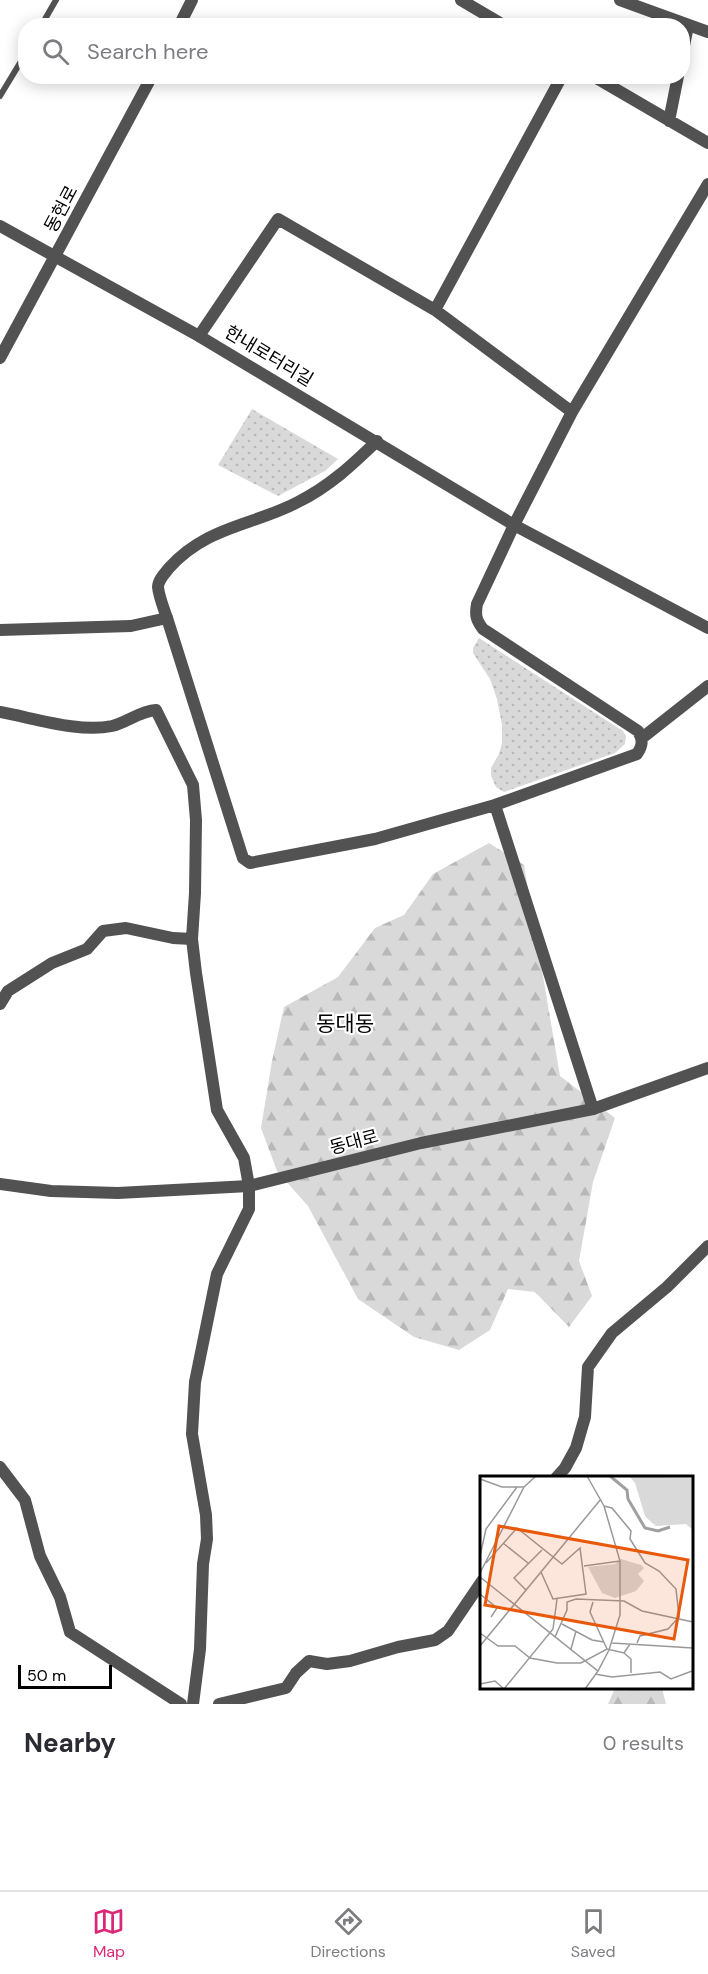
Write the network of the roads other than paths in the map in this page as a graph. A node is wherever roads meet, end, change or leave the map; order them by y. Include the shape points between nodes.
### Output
1 (56, 0) edge
2 (192, 0) edge
3 (461, 0) edge
4 (621, 0) edge
5 (46, 18) edge
6 (183, 18) edge
7 (491, 18) edge
8 (667, 18) edge
9 (690, 27) edge
10 (708, 32) edge
11 (18, 66) edge
12 (148, 84) edge
13 (558, 84) edge
14 (607, 84) edge
15 (676, 84) edge
16 (0, 96) edge
17 (669, 121) junction
18 (708, 143) edge
19 (708, 184) edge
20 (0, 226) edge
21 (55, 258) junction
22 (435, 310) junction
23 (199, 336) junction
24 (0, 358) edge
25 (572, 412) junction
26 (377, 441) junction
27 (514, 525) junction
28 (167, 618) junction
29 (708, 628) edge
30 (0, 630) edge
31 (708, 686) edge
32 (0, 712) edge
33 (642, 738) junction
34 (495, 805) junction
35 (192, 939) junction
36 (4, 988) edge
37 (0, 1004) edge
38 (708, 1068) edge
39 (593, 1109) junction
40 (0, 1184) edge
41 (249, 1186) junction
42 (708, 1246) edge
43 (0, 1467) edge
44 (558, 1476) edge
45 (480, 1584) edge
46 (181, 1704) edge
47 (193, 1704) edge
48 (219, 1704) edge

1 - 5 lane
2 - 6 street
3 - 7 street
4 - 8 street
9 - 10 street
11 - 16 lane
12 - 21 street, 동현로
13 - 22 street
14 - 17 street
15 - 17 street
17 - 18 street
19 - 25 street
20 - 21 street, 한내로터리길
21 - 23 street, 한내로터리길
21 - 24 street, 동현로
22 - 23 street via 278,219
22 - 25 street
23 - 26 street, 한내로터리길
25 - 27 street
26 - 27 street, 한내로터리길
26 - 28 street via 340,477 318,490 281,510 216,533 183,555 158,587
27 - 29 street, 한내로터리길
27 - 33 street via 477,604 477,621 483,629 628,723
28 - 30 street via 131,626
28 - 34 street via 243,858 250,863 375,839
31 - 33 street
32 - 35 street via 82,727 113,726 156,710 193,785 196,820
33 - 34 street via 637,754
34 - 39 street
35 - 36 street via 126,927 103,931 87,949
35 - 41 street via 217,1110 244,1158
36 - 37 street
38 - 39 street, 동대로
39 - 41 street, 동대로 via 421,1143
40 - 41 street, 동대로 via 51,1191 118,1193
41 - 47 street via 249,1209 217,1274 195,1382 192,1434 207,1539
42 - 44 street via 612,1333 588,1367 585,1417 576,1448
43 - 46 street via 25,1500 40,1556 60,1597 70,1632
45 - 48 street via 447,1631 435,1640 350,1661 309,1661 286,1688

